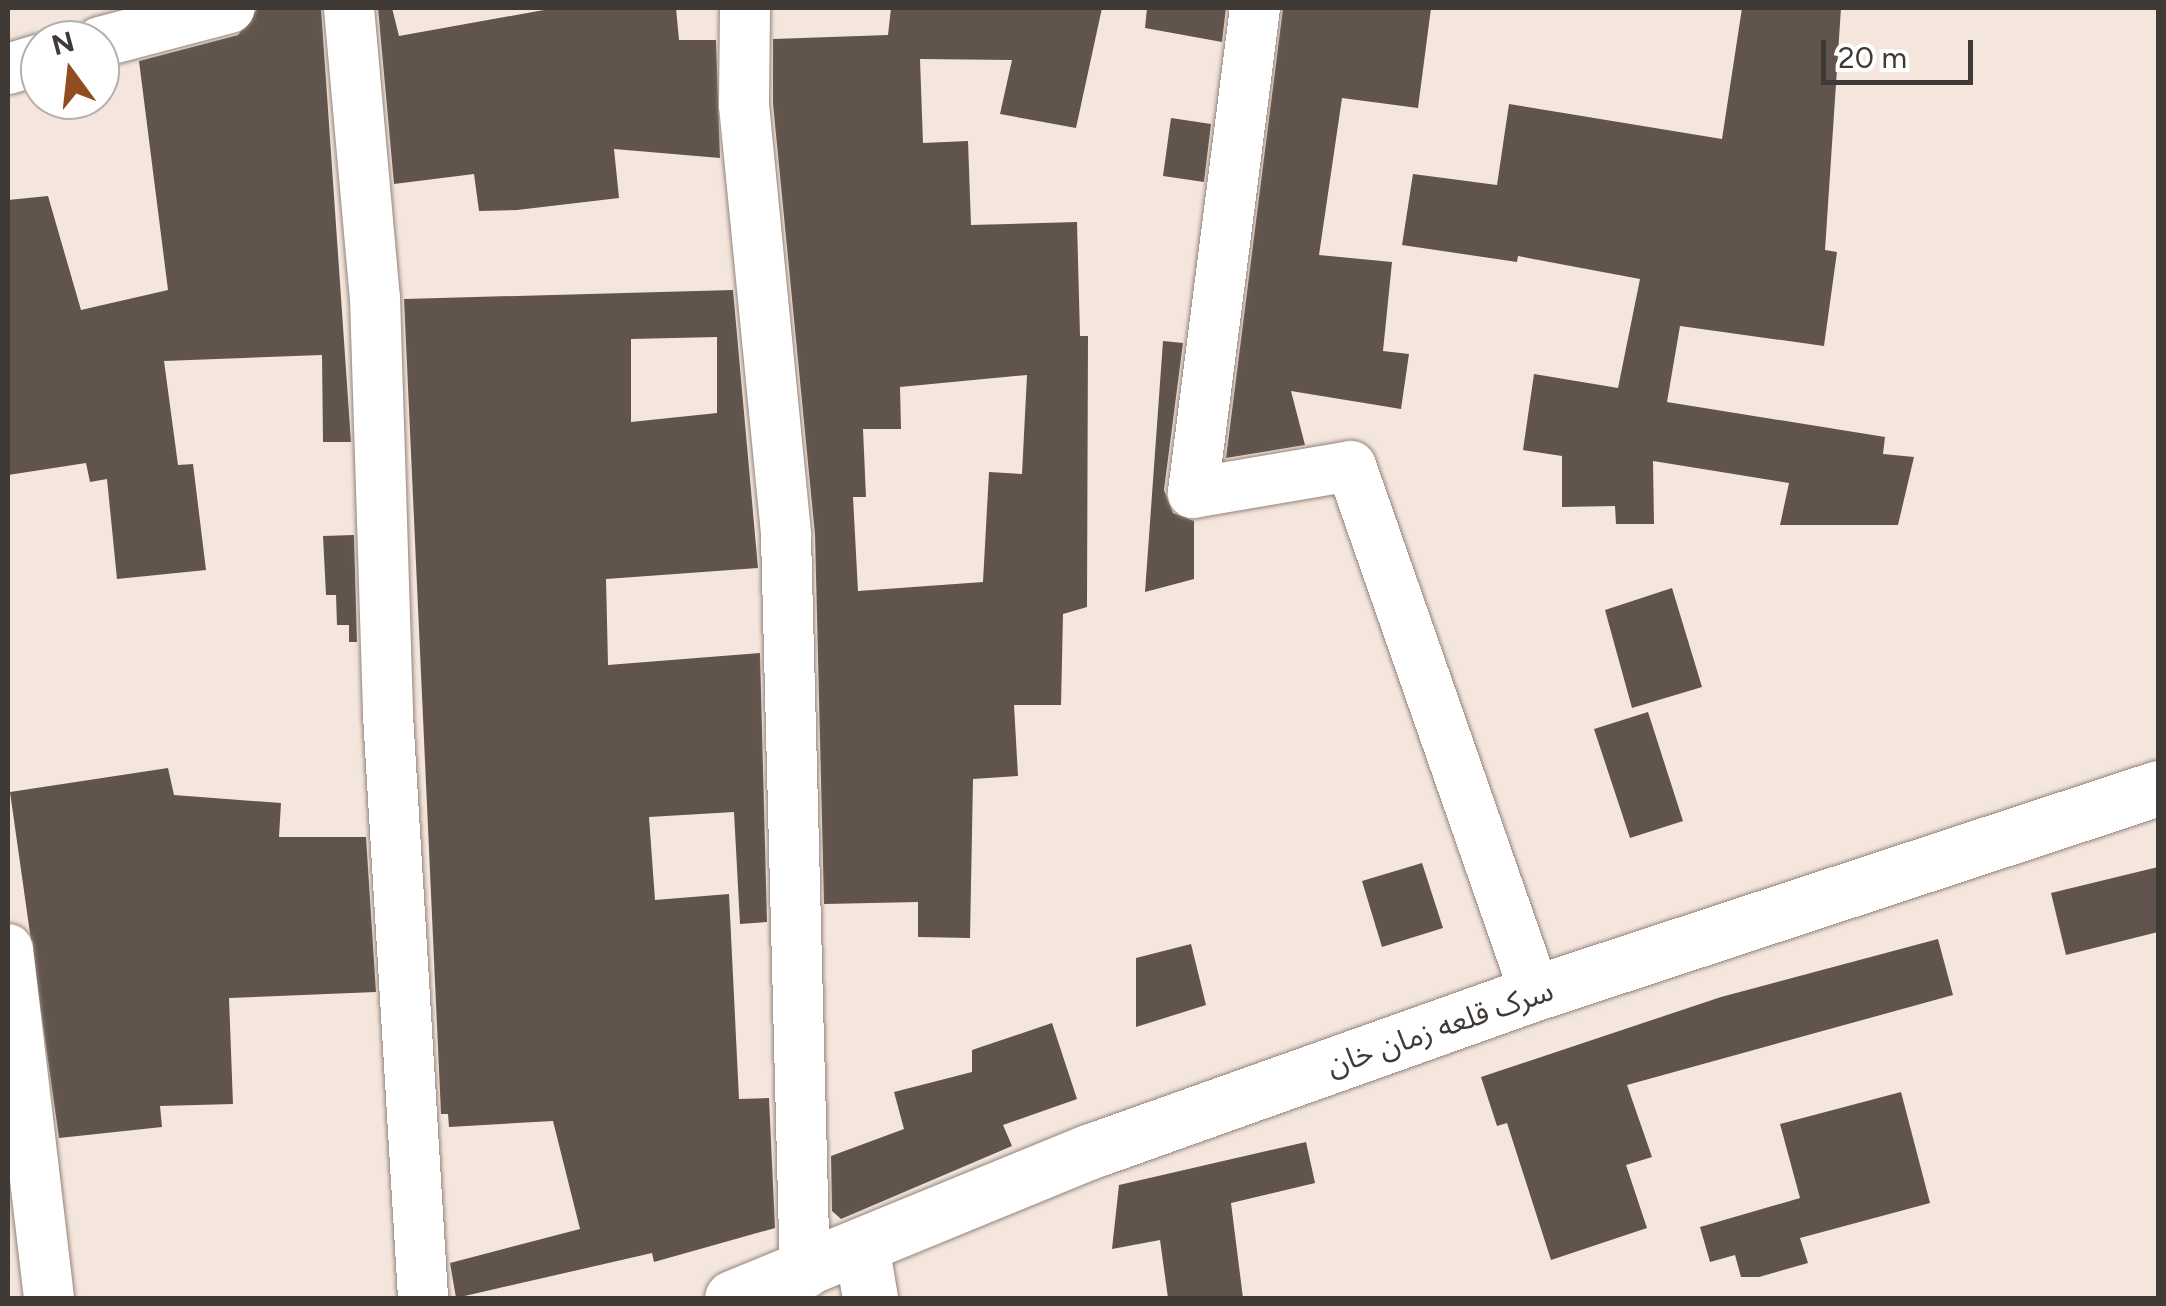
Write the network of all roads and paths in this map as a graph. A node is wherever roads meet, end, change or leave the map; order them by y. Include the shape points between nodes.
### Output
1 (230, 8) edge
2 (349, 8) edge
3 (745, 8) edge
4 (1255, 8) edge
5 (120, 37) edge
6 (2158, 788) edge
7 (8, 949) edge
8 (1536, 994) junction
9 (805, 1274) junction
10 (866, 1275) edge
11 (50, 1298) edge
12 (423, 1298) edge
13 (732, 1298) edge

1 - 5 street
2 - 12 street via 375,298 388,715
3 - 9 street via 744,105 786,536
4 - 8 street via 1193,493 1351,466
6 - 8 street, سرک قلعه زمان خان
7 - 11 street
8 - 10 street, سرک قلعه زمان خان via 1091,1151
9 - 10 street, سرک قلعه زمان خان
9 - 13 street, سرک قلعه زمان خان

